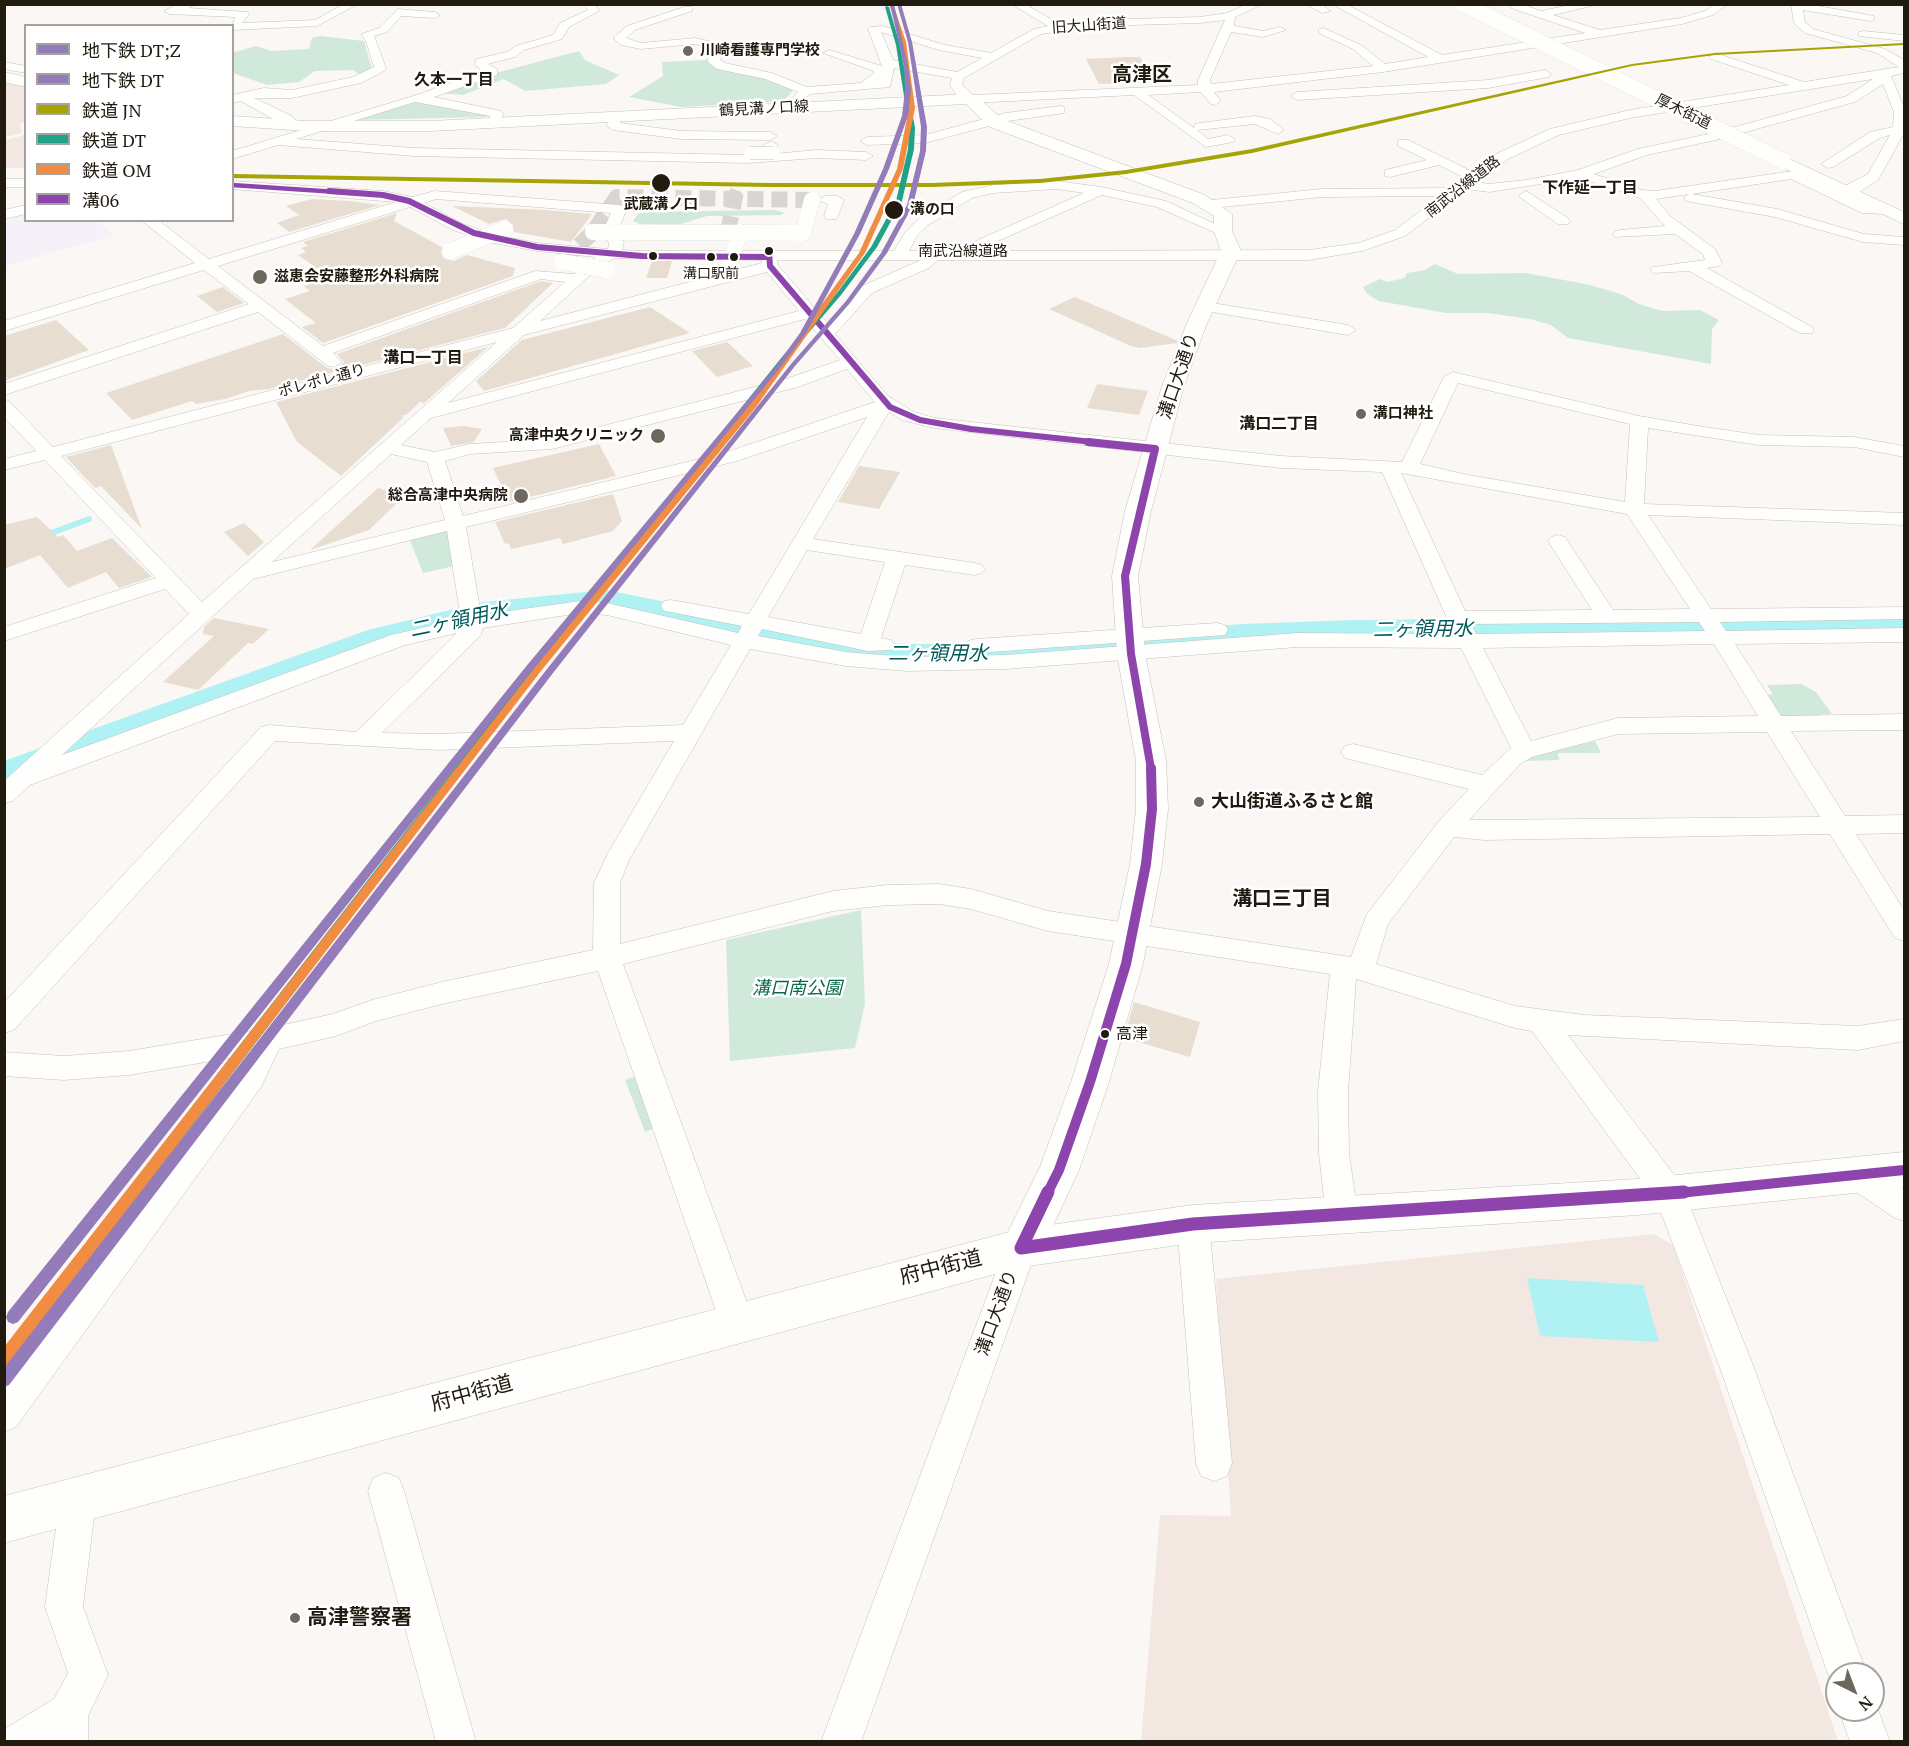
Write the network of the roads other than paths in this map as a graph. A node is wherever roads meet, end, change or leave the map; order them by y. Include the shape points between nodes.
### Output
1 (191, 4) edge
2 (353, 4) edge
3 (590, 4) edge
4 (670, 4) edge
5 (1016, 4) edge
6 (1197, 4) edge
7 (1258, 4) edge
8 (1311, 4) edge
9 (1337, 4) edge
10 (1463, 4) edge
11 (1476, 4) edge
12 (1595, 4) edge
13 (1723, 4) edge
14 (1864, 4) edge
15 (1796, 5) edge
16 (1520, 6) edge
17 (1082, 11) dead end
18 (1326, 11) dead end
19 (1542, 14) junction
20 (435, 15) dead end
21 (1870, 18) junction
22 (1181, 22) junction
23 (1228, 22) junction
24 (1097, 23) junction
25 (1800, 23) junction
26 (234, 25) edge
27 (234, 27) edge
28 (1059, 28) junction
29 (1280, 30) dead end
30 (1323, 31) dead end
31 (1601, 34) junction
32 (1883, 38) junction
33 (1565, 39) junction
34 (1905, 39) edge
35 (829, 53) dead end
36 (994, 57) junction
37 (1715, 57) dead end
38 (1438, 58) junction
39 (888, 63) junction
40 (5, 65) edge
41 (1905, 65) edge
42 (1383, 68) junction
43 (24, 70) edge
44 (1905, 70) edge
45 (1545, 74) dead end
46 (959, 76) junction
47 (4, 77) edge
48 (1879, 79) junction
49 (357, 80) junction
50 (1905, 81) edge
51 (24, 82) edge
52 (865, 84) junction
53 (1805, 86) junction
54 (1204, 89) junction
55 (806, 91) junction
56 (1132, 92) junction
57 (238, 98) edge
58 (417, 98) junction
59 (1280, 98) dead end
60 (970, 99) junction
61 (1232, 101) dead end
62 (788, 108) junction
63 (614, 118) junction
64 (234, 121) edge
65 (993, 122) junction
66 (495, 124) junction
67 (294, 125) junction
68 (325, 126) junction
69 (1187, 129) junction
70 (1900, 129) junction
71 (1278, 130) dead end
72 (681, 135) junction
73 (1228, 139) dead end
74 (279, 141) junction
75 (867, 141) dead end
76 (1403, 142) dead end
77 (765, 148) junction
78 (234, 153) edge
79 (866, 156) dead end
80 (655, 158) junction
81 (1789, 160) junction
82 (1439, 161) junction
83 (1828, 164) dead end
84 (1390, 173) dead end
85 (1581, 174) junction
86 (1598, 180) junction
87 (4, 183) edge
88 (24, 183) edge
89 (234, 185) edge
90 (1462, 188) junction
91 (1850, 189) junction
92 (1101, 191) junction
93 (1671, 194) junction
94 (1526, 195) junction
95 (1645, 195) junction
96 (409, 201) junction
97 (1212, 204) junction
98 (24, 210) edge
99 (1885, 210) junction
100 (1905, 210) edge
101 (4, 215) edge
102 (831, 216) dead end
103 (1905, 219) edge
104 (1563, 220) dead end
105 (151, 222) edge
106 (594, 224) dead end
107 (1677, 229) junction
108 (497, 231) dead end
109 (1223, 231) junction
110 (740, 232) junction
111 (1620, 234) dead end
112 (991, 236) junction
113 (1905, 241) edge
114 (901, 252) junction
115 (960, 252) junction
116 (1011, 252) junction
117 (1097, 255) junction
118 (1230, 255) junction
119 (502, 257) dead end
120 (555, 257) dead end
121 (934, 257) junction
122 (768, 258) junction
123 (734, 263) dead end
124 (206, 264) junction
125 (606, 264) junction
126 (1692, 266) junction
127 (1658, 270) dead end
128 (578, 279) junction
129 (260, 306) junction
130 (1206, 307) junction
131 (808, 313) junction
132 (4, 326) edge
133 (1348, 330) dead end
134 (1806, 330) dead end
135 (520, 331) junction
136 (826, 334) junction
137 (321, 352) junction
138 (850, 362) junction
139 (348, 374) junction
140 (4, 390) edge
141 (887, 404) junction
142 (4, 406) edge
143 (427, 414) junction
144 (1639, 421) junction
145 (388, 448) junction
146 (1155, 449) junction
147 (1905, 451) edge
148 (48, 453) junction
149 (435, 458) junction
150 (4, 465) edge
151 (1398, 467) junction
152 (1634, 508) junction
153 (1905, 519) edge
154 (455, 522) junction
155 (1558, 541) dead end
156 (801, 543) junction
157 (897, 557) junction
158 (975, 569) dead end
159 (248, 574) junction
160 (171, 580) junction
161 (201, 614) junction
162 (1905, 614) edge
163 (472, 615) junction
164 (1607, 617) junction
165 (1714, 628) junction
166 (1218, 630) dead end
167 (1463, 630) junction
168 (750, 632) junction
169 (4, 634) edge
170 (1905, 635) edge
171 (868, 644) junction
172 (1131, 644) junction
173 (215, 699) junction
174 (1905, 722) edge
175 (1773, 723) junction
176 (691, 733) junction
177 (361, 740) junction
178 (1524, 751) junction
179 (51, 752) junction
180 (1353, 752) dead end
181 (18, 782) edge
182 (1487, 785) junction
183 (1837, 824) junction
184 (1905, 824) edge
185 (1448, 827) junction
186 (1905, 932) edge
187 (1132, 935) junction
188 (607, 958) junction
189 (1352, 967) junction
190 (1540, 1020) junction
191 (4, 1022) edge
192 (1905, 1030) edge
193 (269, 1040) junction
194 (4, 1064) edge
195 (1905, 1170) edge
196 (1859, 1176) junction
197 (1670, 1194) junction
198 (1905, 1208) edge
199 (1342, 1215) junction
200 (1193, 1224) junction
201 (1021, 1248) junction
202 (736, 1322) junction
203 (4, 1415) edge
204 (1214, 1463) dead end
205 (386, 1491) dead end
206 (78, 1499) junction
207 (4, 1520) edge
208 (1842, 1662) edge
209 (1863, 1722) edge
210 (68, 1727) edge
211 (20, 1742) edge
212 (456, 1742) edge
213 (841, 1742) edge
214 (1870, 1742) edge

1 - 26 street via 169,12 244,14
2 - 27 street via 317,22
3 - 58 street via 594,11 564,25 558,37 480,62 493,72
4 - 55 street via 688,9 631,28 619,38 641,46 705,43 717,48 714,62 722,66 768,76
5 - 28 street
6 - 22 street
7 - 23 street, 旧大山街道
8 - 18 street
9 - 38 street
10 - 81 main road, 厚木街道, bridge
11 - 81 main road, 厚木街道
12 - 19 street
13 - 31 street via 1682,21
14 - 21 street
15 - 21 street
15 - 25 street
16 - 19 street
16 - 33 street via 1508,12
17 - 24 street
19 - 31 street
20 - 49 street via 398,12 383,30 368,34 380,68
21 - 32 street
22 - 23 street, 旧大山街道
22 - 24 street, 旧大山街道
23 - 29 street via 1263,34
23 - 54 street via 1204,80
24 - 28 street, 旧大山街道
25 - 32 street
25 - 41 street via 1823,36 1885,52
28 - 36 street, 旧大山街道 via 1028,34
30 - 42 street via 1357,47
31 - 33 street
32 - 34 street
33 - 38 street
35 - 52 street via 880,69 879,76
36 - 39 street via 943,48 879,29
36 - 46 street, 旧大山街道
37 - 53 street
38 - 42 street
39 - 46 street
39 - 52 street via 886,84
40 - 43 street
42 - 54 street
44 - 48 street, 南武沿線道路
45 - 59 street via 1428,90
46 - 60 street via 956,85
47 - 51 main road
48 - 50 street
48 - 53 street, 南武沿線道路
48 - 70 street via 1888,80 1900,112
48 - 85 street via 1851,99 1643,152
49 - 57 street via 292,94 264,92
49 - 58 street
52 - 55 street
53 - 90 street, 南武沿線道路 via 1576,125 1519,146
54 - 56 street
54 - 61 street via 1213,101
55 - 62 street
56 - 60 street
56 - 65 street via 1116,102
56 - 69 street
57 - 67 street
58 - 66 street via 496,114
58 - 68 street
60 - 62 main road, 鶴見溝ノ口線
60 - 65 main road
62 - 63 main road, 鶴見溝ノ口線
63 - 66 main road, 鶴見溝ノ口線
63 - 72 street via 613,126
64 - 67 main road, 鶴見溝ノ口線
65 - 75 street via 925,139
65 - 97 main road
66 - 68 main road, 鶴見溝ノ口線
67 - 68 main road, 鶴見溝ノ口線
68 - 74 street
69 - 71 street via 1255,120
69 - 73 street via 1206,142
70 - 83 street via 1875,135
70 - 91 street via 1878,170 1866,183
72 - 77 street
72 - 80 street
74 - 78 street
74 - 80 street via 404,151
76 - 82 street
77 - 79 street via 761,159 817,154
77 - 80 street via 763,159
81 - 91 main road, 厚木街道
82 - 84 street
82 - 90 street
85 - 86 street
85 - 90 street via 1526,184
86 - 94 street
86 - 95 street
87 - 88 street
89 - 96 street, 南武沿線道路 via 367,192
90 - 94 street
90 - 97 street via 1322,193
90 - 118 street, 南武沿線道路 via 1408,229 1373,244 1309,255
91 - 99 main road, 厚木街道
91 - 100 main road, 厚木街道
92 - 109 street via 1161,204
92 - 112 street
92 - 114 street via 1057,185 993,189 967,195 923,222
93 - 95 street
93 - 99 street via 1793,175 1867,210
93 - 113 street via 1777,213 1863,238
94 - 104 street
95 - 107 street
96 - 124 street
96 - 125 street, 南武沿線道路 via 458,227 493,239 559,250
96 - 125 street via 443,195 620,209 608,235 617,242
97 - 109 main road via 1225,217
98 - 101 street
99 - 103 main road, 厚木街道
102 - 110 street, bridge via 837,200 819,200 803,233 757,236
105 - 124 street
106 - 110 street, bridge
107 - 111 street
107 - 126 street via 1710,252 1714,263
108 - 119 street, bridge via 464,245
109 - 118 main road
110 - 123 street, bridge via 730,262
112 - 115 street
112 - 116 street via 1010,246
114 - 115 street, 南武沿線道路
114 - 122 street, 南武沿線道路
115 - 116 street, 南武沿線道路
116 - 117 street, 南武沿線道路
117 - 118 street, 南武沿線道路
117 - 121 street, 南武沿線道路
118 - 130 main road, 溝口大通り
120 - 125 street, bridge via 562,262
121 - 122 street, 南武沿線道路
121 - 136 street via 866,290
122 - 125 street, 南武沿線道路 via 642,256
122 - 131 street
122 - 135 street, ポレポレ通り
124 - 129 street
124 - 132 street
125 - 128 street via 594,264
126 - 127 street
126 - 134 street
128 - 135 street
128 - 137 street via 540,274
129 - 137 street
129 - 140 street
130 - 133 street
130 - 146 main road, 溝口大通り via 1173,386
131 - 136 street
131 - 143 street
135 - 139 street, ポレポレ通り
135 - 143 street
136 - 138 street
137 - 139 street
138 - 141 street
138 - 149 street via 792,383 552,444 470,449
139 - 148 street, ポレポレ通り
141 - 146 street via 908,416 934,423
141 - 154 street via 730,457
141 - 156 street via 879,411
142 - 148 street
143 - 145 street
144 - 147 street via 1759,440 1854,442
144 - 151 street via 1453,377
144 - 152 street
145 - 149 street
145 - 159 street
146 - 151 street via 1281,462
146 - 172 main road, 溝口大通り via 1125,576
148 - 150 street, ポレポレ通り
148 - 160 street
149 - 154 street
151 - 152 street
151 - 167 street
152 - 153 street
152 - 165 street
154 - 159 street
154 - 163 street
155 - 164 street
156 - 157 street
156 - 168 street
157 - 158 street
157 - 171 street
159 - 161 street
160 - 161 street
160 - 169 street
161 - 179 street
162 - 165 street
163 - 168 street via 580,607
163 - 173 street via 370,642
163 - 177 street via 473,630
164 - 165 street
164 - 167 street
165 - 167 street
165 - 170 street
165 - 175 street
166 - 172 street
167 - 172 street via 1298,640
167 - 178 street
168 - 171 street
168 - 172 street via 846,658 907,664 948,665
168 - 176 street
171 - 172 street via 907,648
172 - 187 main road, 溝口大通り via 1151,761 1152,809
173 - 179 street
173 - 181 street
174 - 175 street
175 - 178 street via 1618,726
175 - 183 street
176 - 177 street via 439,742
176 - 188 street via 607,883
177 - 191 street via 269,733
178 - 182 street
179 - 181 street
180 - 182 street
182 - 185 street
183 - 184 street
183 - 185 street via 1484,831
183 - 186 street
185 - 189 street via 1376,921
187 - 188 street via 1048,921 971,898 888,895 822,904
187 - 189 street
187 - 201 main road, 溝口大通り via 1087,1091 1059,1170
188 - 193 street via 442,993 336,1025
188 - 202 street
189 - 190 street via 1506,1015
189 - 199 street via 1333,1092 1334,1154
190 - 192 street via 1584,1026 1858,1038
190 - 197 street
193 - 194 street via 129,1063 64,1068
193 - 203 street via 251,1078
195 - 196 main road, 府中街道
196 - 197 main road, 府中街道
196 - 198 street
197 - 199 main road, 府中街道
197 - 208 street
199 - 200 main road, 府中街道
200 - 201 main road, 府中街道
200 - 204 street
201 - 202 main road, 府中街道
201 - 213 street, 溝口大通り
202 - 206 main road, 府中街道
205 - 212 street
206 - 207 main road, 府中街道
206 - 210 street via 64,1607 88,1675
209 - 214 street
210 - 211 street

